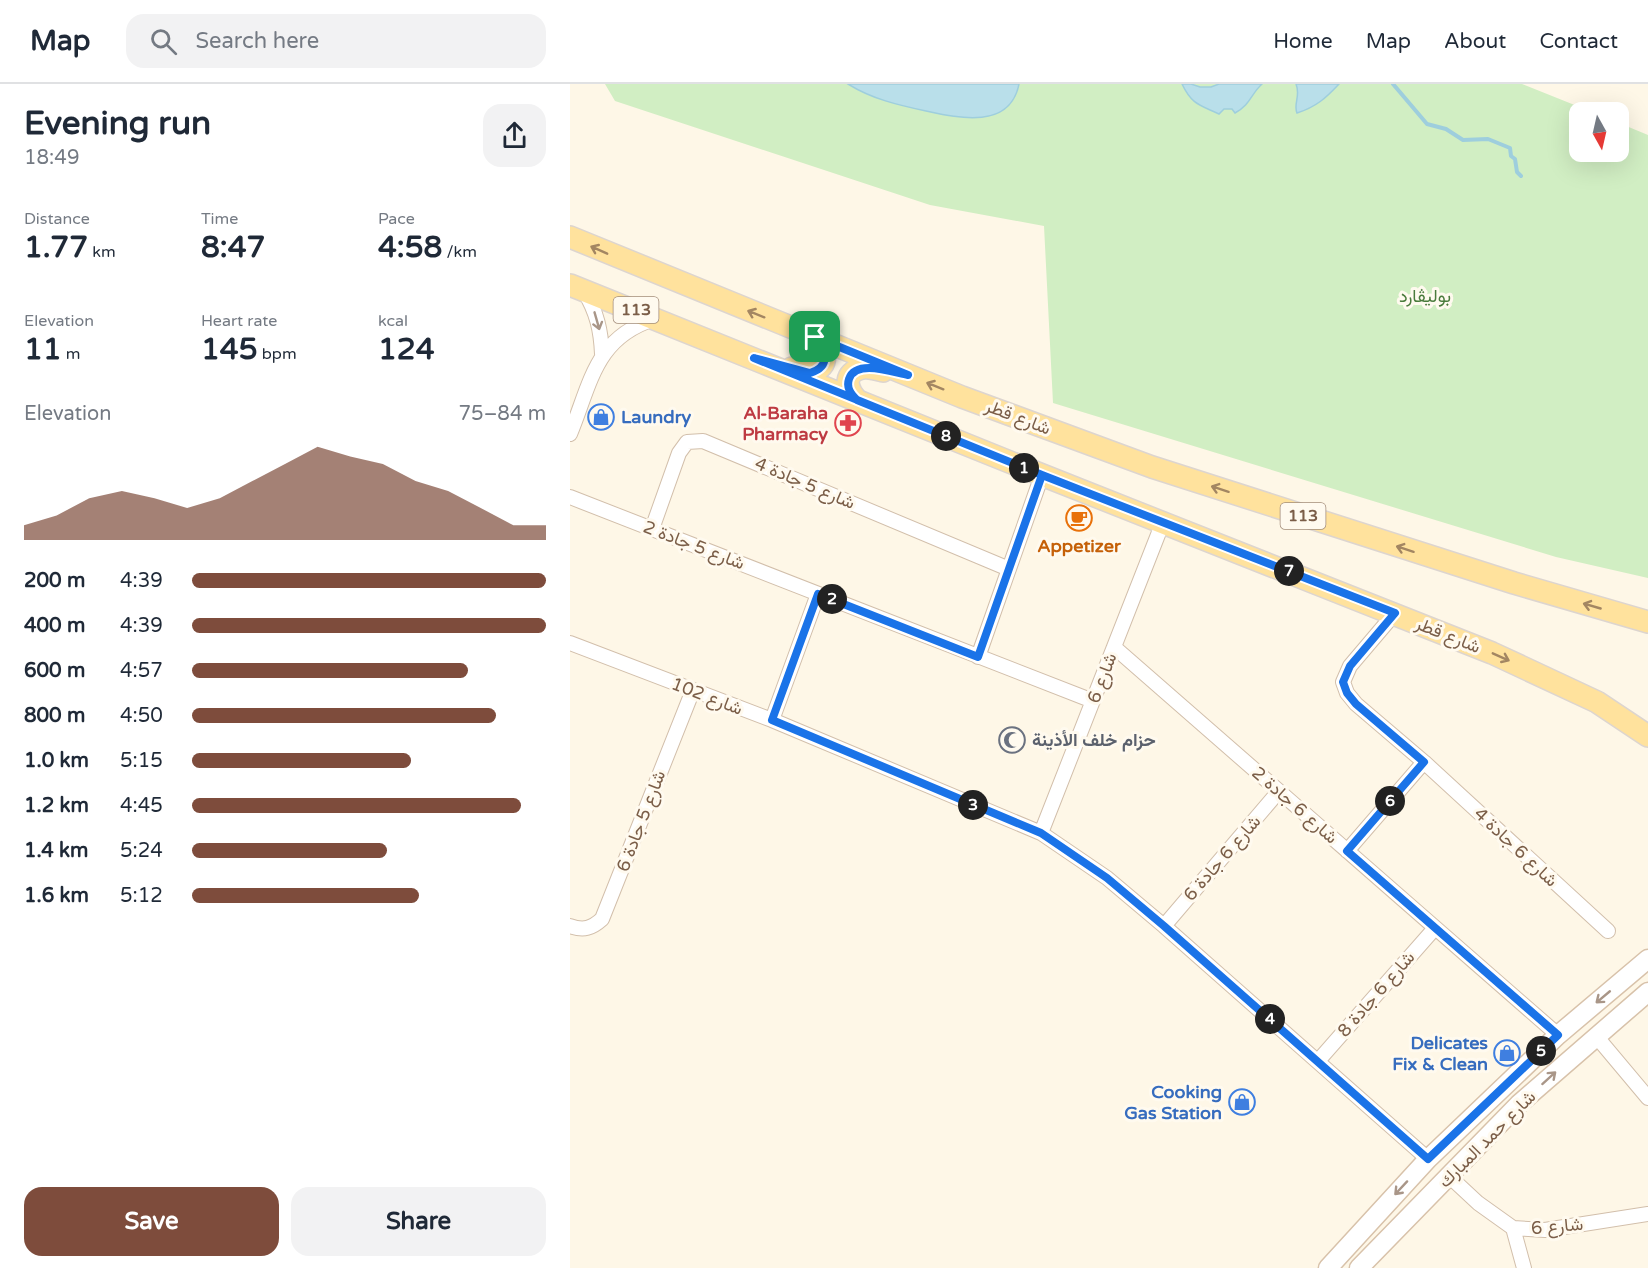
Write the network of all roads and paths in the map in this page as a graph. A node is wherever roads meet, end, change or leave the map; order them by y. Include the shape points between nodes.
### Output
1 (572, 238) edge
2 (576, 287) edge
3 (656, 318) junction
4 (815, 337) junction
5 (602, 354) junction
6 (754, 358) junction
7 (908, 375) junction
8 (857, 400) junction
9 (570, 434) edge
10 (1042, 475) junction
11 (570, 497) edge
12 (1163, 522) junction
13 (652, 529) junction
14 (1009, 569) junction
15 (818, 594) junction
16 (1395, 613) junction
17 (1648, 622) edge
18 (570, 643) edge
19 (1114, 646) junction
20 (978, 657) junction
21 (693, 690) junction
22 (1093, 701) junction
23 (772, 720) junction
24 (1648, 736) edge
25 (1424, 762) junction
26 (1279, 791) junction
27 (1041, 833) junction
28 (1347, 851) junction
29 (570, 926) edge
30 (1164, 926) junction
31 (1435, 928) junction
32 (1608, 931) dead end
33 (1648, 959) edge
34 (1648, 992) edge
35 (1558, 1035) junction
36 (1596, 1036) junction
37 (1318, 1061) junction
38 (1648, 1098) edge
39 (1428, 1159) junction
40 (1449, 1176) junction
41 (1648, 1214) edge
42 (1514, 1228) junction
43 (1328, 1268) edge
44 (1359, 1268) edge
45 (1524, 1268) edge

4 -> 1 main road, شارع قطر / 113
2 - 3 main road, شارع قطر / 113
2 -> 5 street via 592,304
3 - 5 street via 626,331
3 - 6 main road, شارع قطر / 113
4 - 6 main road via 824,350 825,360 810,373
4 - 7 main road, شارع قطر / 113
5 - 9 street
6 - 8 main road, شارع قطر / 113
7 - 8 main road via 857,369 848,383 849,392
17 -> 7 main road, شارع قطر / 113 via 1152,468
8 - 10 main road, شارع قطر / 113
10 - 12 main road, شارع قطر / 113
10 - 14 street
11 - 13 street, شارع 5 جادة 2
12 - 16 main road, شارع قطر / 113
12 - 19 street, شارع 6
13 - 14 street, شارع 5 جادة 4 via 678,453 687,442 703,441
13 - 15 street, شارع 5 جادة 2
14 - 20 street
15 - 20 street, شارع 5 جادة 2
15 - 23 street
16 -> 24 main road, شارع قطر / 113 via 1555,681 1597,702
16 - 25 street, شارع 6 جادة 4 via 1350,666 1343,682 1356,704
18 - 21 street, شارع 102
19 - 22 street, شارع 6
19 - 26 street, شارع 6 جادة 2
20 - 22 street, شارع 5 جادة 2
21 - 23 street, شارع 102
21 - 29 street, شارع 5 جادة 6 via 602,919 591,928
22 - 27 street, شارع 6
23 - 27 street, شارع 102
25 - 28 street
25 - 32 street, شارع 6 جادة 4
26 - 28 street, شارع 6 جادة 2
26 - 30 street, شارع 6 جادة 6
27 - 30 street, شارع 102 via 1107,878
28 - 31 street, شارع 6 جادة 2
30 - 37 street, شارع 102
31 - 35 street, شارع 6 جادة 2
31 - 37 street, شارع 6 جادة 8
33 -> 35 main road, شارع حمد المبارك
34 - 36 main road, شارع حمد المبارك
35 - 39 main road, شارع حمد المبارك
36 - 38 street
40 -> 36 main road, شارع حمد المبارك via 1519,1104
37 - 39 street, شارع 102
39 -> 43 main road, شارع حمد المبارك
40 - 42 street, شارع 6
40 - 44 main road, شارع حمد المبارك
41 - 42 street, شارع 6 via 1545,1230
42 - 45 street

